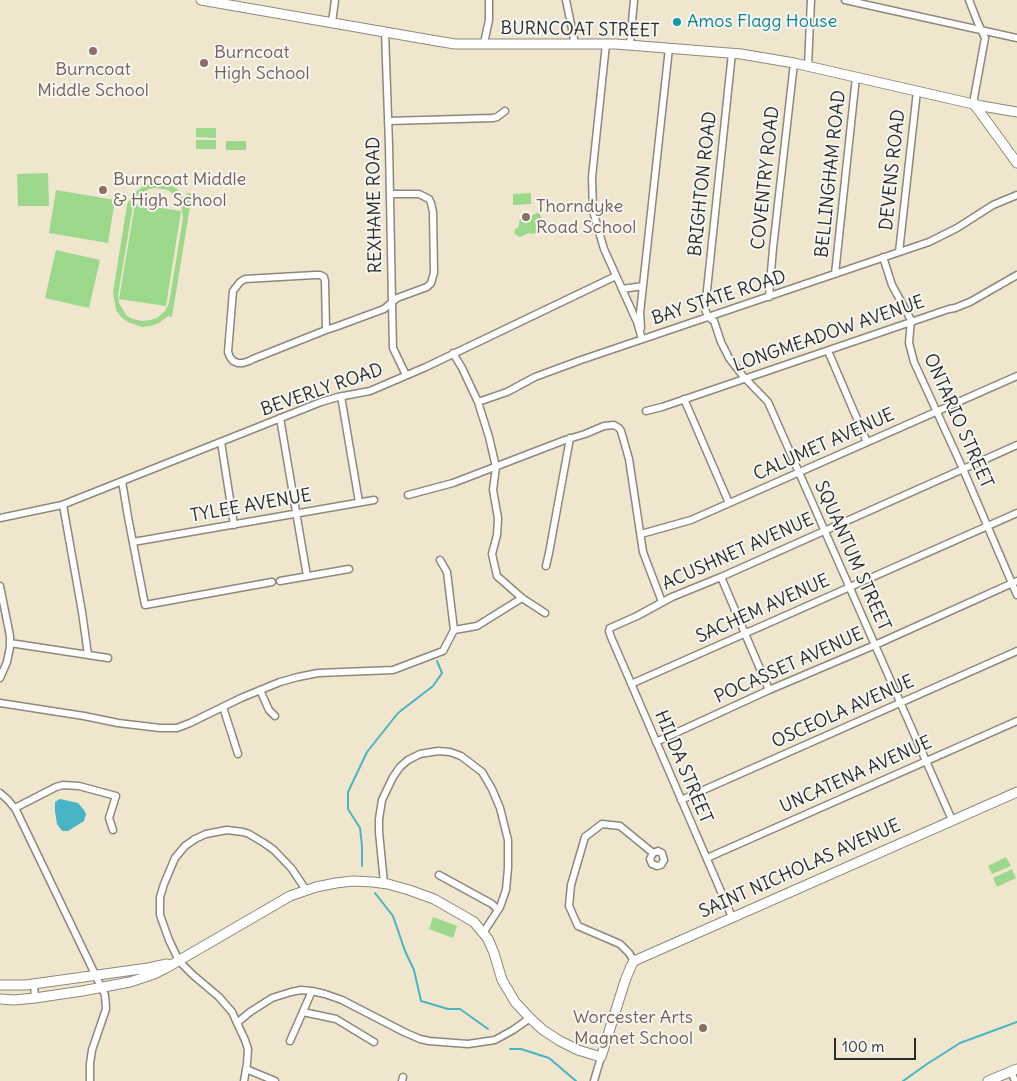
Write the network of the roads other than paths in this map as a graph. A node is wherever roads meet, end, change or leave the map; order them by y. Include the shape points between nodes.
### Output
1 (200, 0) edge
2 (335, 0) edge
3 (488, 0) edge
4 (566, 0) edge
5 (634, 0) edge
6 (810, 0) edge
7 (845, 0) edge
8 (884, 0) edge
9 (968, 0) edge
10 (885, 9) junction
11 (332, 22) junction
12 (982, 30) junction
13 (385, 32) junction
14 (1017, 38) edge
15 (484, 43) junction
16 (575, 44) junction
17 (606, 44) junction
18 (630, 45) junction
19 (669, 48) junction
20 (732, 53) junction
21 (794, 63) junction
22 (808, 66) junction
23 (856, 77) junction
24 (917, 91) junction
25 (974, 104) junction
26 (505, 111) dead end
27 (1017, 112) edge
28 (388, 121) junction
29 (1017, 162) edge
30 (390, 194) junction
31 (1017, 195) edge
32 (899, 252) junction
33 (883, 257) junction
34 (835, 274) junction
35 (1017, 275) edge
36 (616, 276) junction
37 (643, 286) junction
38 (622, 289) junction
39 (770, 297) junction
40 (392, 303) junction
41 (708, 317) junction
42 (910, 322) junction
43 (326, 330) junction
44 (642, 339) junction
45 (828, 351) junction
46 (453, 353) junction
47 (406, 375) junction
48 (1017, 376) edge
49 (745, 378) junction
50 (341, 396) junction
51 (684, 399) junction
52 (478, 402) junction
53 (646, 411) dead end
54 (936, 412) junction
55 (280, 418) junction
56 (570, 438) junction
57 (221, 442) junction
58 (867, 442) junction
59 (1017, 445) edge
60 (496, 467) junction
61 (963, 469) junction
62 (799, 473) junction
63 (122, 481) junction
64 (408, 495) dead end
65 (374, 500) dead end
66 (359, 502) junction
67 (729, 503) junction
68 (63, 505) junction
69 (296, 513) junction
70 (1017, 513) edge
71 (0, 518) edge
72 (234, 525) junction
73 (987, 526) junction
74 (825, 530) junction
75 (641, 534) junction
76 (133, 542) junction
77 (440, 560) dead end
78 (546, 566) dead end
79 (350, 569) dead end
80 (307, 576) junction
81 (721, 577) junction
82 (280, 581) dead end
83 (272, 582) dead end
84 (1014, 582) edge
85 (0, 586) edge
86 (849, 587) junction
87 (1017, 595) edge
88 (522, 598) junction
89 (662, 602) junction
90 (545, 613) dead end
91 (610, 628) joint
92 (454, 630) junction
93 (746, 633) junction
94 (10, 643) junction
95 (875, 645) junction
96 (1017, 652) edge
97 (88, 655) junction
98 (108, 658) dead end
99 (0, 678) edge
100 (631, 684) junction
101 (260, 690) junction
102 (769, 690) junction
103 (0, 703) edge
104 (901, 703) junction
105 (222, 707) junction
106 (275, 716) dead end
107 (1017, 721) edge
108 (656, 742) junction
109 (238, 754) dead end
110 (925, 761) junction
111 (1017, 792) edge
112 (0, 793) edge
113 (681, 800) junction
114 (15, 808) junction
115 (952, 820) junction
116 (113, 830) dead end
117 (653, 853) dead end
118 (707, 858) junction
119 (439, 875) dead end
120 (384, 884) junction
121 (306, 890) junction
122 (498, 910) junction
123 (732, 918) junction
124 (483, 933) junction
125 (179, 961) junction
126 (634, 961) junction
127 (96, 974) junction
128 (34, 984) junction
129 (0, 985) edge
130 (102, 988) junction
131 (312, 991) junction
132 (35, 998) junction
133 (0, 999) edge
134 (303, 1012) junction
135 (530, 1018) junction
136 (238, 1022) junction
137 (290, 1041) dead end
138 (374, 1042) dead end
139 (601, 1057) junction
140 (246, 1069) junction
141 (1014, 1070) edge
142 (90, 1081) edge
143 (244, 1081) edge
144 (275, 1081) edge
145 (594, 1081) edge
146 (988, 1081) edge
147 (1015, 1081) edge

1 - 11 street, BURNCOAT STREET
2 - 11 street
3 - 15 street via 489,20
4 - 16 street
5 - 18 street
6 - 22 street
7 - 10 street
8 - 10 street
9 - 12 street
10 - 12 street
11 - 13 street, BURNCOAT STREET
12 - 14 street
12 - 25 street via 986,38
13 - 15 street, BURNCOAT STREET via 455,44
13 - 28 street, REXHAME ROAD
15 - 16 street, BURNCOAT STREET
16 - 17 street, BURNCOAT STREET
17 - 18 street, BURNCOAT STREET
17 - 36 street via 592,200 604,250
18 - 19 street, BURNCOAT STREET
19 - 20 street, BURNCOAT STREET
19 - 37 street
20 - 21 street, BURNCOAT STREET
20 - 41 street, BRIGHTON ROAD via 705,309
21 - 22 street, BURNCOAT STREET
21 - 39 street, COVENTRY ROAD
22 - 23 street, BURNCOAT STREET
23 - 24 street, BURNCOAT STREET
23 - 34 street, BELLINGHAM ROAD
24 - 25 street, BURNCOAT STREET
24 - 32 street, DEVENS ROAD
25 - 27 street, BURNCOAT STREET
25 - 29 street
26 - 28 street via 493,118
28 - 30 street, REXHAME ROAD
30 - 40 street, REXHAME ROAD
30 - 40 street via 419,194 429,198 433,212 434,255 431,283
31 - 32 street, BAY STATE ROAD via 993,205 937,238
32 - 33 street, BAY STATE ROAD
33 - 34 street, BAY STATE ROAD
33 - 42 street, ONTARIO STREET
34 - 39 street, BAY STATE ROAD
35 - 42 street, LONGMEADOW AVENUE via 962,306
36 - 38 street
36 - 46 street, BEVERLY ROAD
37 - 38 street
37 - 44 street
38 - 44 street
39 - 41 street, BAY STATE ROAD
40 - 43 street via 384,309
40 - 47 street, REXHAME ROAD via 393,348
41 - 44 street, BAY STATE ROAD
41 - 49 street, SQUANTUM STREET via 714,321 729,358
42 - 45 street, LONGMEADOW AVENUE
42 - 54 street, ONTARIO STREET via 912,356
43 - 43 street via 249,361 233,361 228,352 233,291 245,280 320,275 325,281
44 - 52 street, BAY STATE ROAD
45 - 49 street, LONGMEADOW AVENUE
45 - 58 street
46 - 47 street, BEVERLY ROAD
46 - 52 street
47 - 50 street, BEVERLY ROAD via 369,391
48 - 54 street, CALUMET AVENUE
49 - 51 street, LONGMEADOW AVENUE
49 - 62 street, SQUANTUM STREET via 768,402
50 - 55 street, BEVERLY ROAD
50 - 66 street
51 - 53 street, LONGMEADOW AVENUE
51 - 67 street
52 - 60 street
54 - 58 street, CALUMET AVENUE
54 - 61 street, ONTARIO STREET
55 - 57 street, BEVERLY ROAD
55 - 69 street
56 - 60 street
56 - 75 street via 604,426 614,426 621,431 629,459
56 - 78 street
57 - 63 street, BEVERLY ROAD
57 - 72 street
58 - 62 street, CALUMET AVENUE
59 - 61 street, ACUSHNET AVENUE
60 - 64 street via 453,484
60 - 88 street via 493,490 498,518 492,554 497,576
61 - 73 street, ONTARIO STREET
61 - 74 street, ACUSHNET AVENUE
62 - 67 street, CALUMET AVENUE
62 - 74 street, SQUANTUM STREET
63 - 68 street, BEVERLY ROAD
63 - 76 street
65 - 66 street, TYLEE AVENUE
66 - 69 street, TYLEE AVENUE
67 - 75 street, CALUMET AVENUE via 684,523
68 - 71 street, BEVERLY ROAD
68 - 97 street
69 - 72 street, TYLEE AVENUE
69 - 80 street
70 - 73 street, SACHEM AVENUE
72 - 76 street, TYLEE AVENUE
73 - 84 street, ONTARIO STREET
73 - 86 street, SACHEM AVENUE
74 - 81 street, ACUSHNET AVENUE
74 - 86 street, SQUANTUM STREET
75 - 89 street via 645,558
76 - 83 street via 145,604
77 - 92 street via 447,572
79 - 80 street
80 - 82 street
81 - 89 street, ACUSHNET AVENUE
81 - 93 street
84 - 87 street, ONTARIO STREET
84 - 95 street, POCASSET AVENUE
85 - 94 street
86 - 93 street, SACHEM AVENUE
86 - 95 street, SQUANTUM STREET
88 - 90 street
88 - 92 street via 477,626
89 - 91 street, ACUSHNET AVENUE
91 - 100 street, HILDA STREET
92 - 101 street via 443,651 393,670 318,673
93 - 100 street, SACHEM AVENUE
93 - 102 street
94 - 97 street
94 - 99 street
95 - 102 street, POCASSET AVENUE
95 - 104 street, SQUANTUM STREET
96 - 104 street, OSCEOLA AVENUE
97 - 98 street
100 - 108 street, HILDA STREET
101 - 105 street
101 - 106 street
102 - 108 street, POCASSET AVENUE
103 - 105 street via 160,728 176,728
104 - 110 street, SQUANTUM STREET
104 - 113 street, OSCEOLA AVENUE
105 - 109 street
107 - 110 street, UNCATENA AVENUE
108 - 113 street, HILDA STREET
110 - 115 street, SQUANTUM STREET
110 - 118 street, UNCATENA AVENUE
111 - 115 street, SAINT NICHOLAS AVENUE
112 - 114 street
113 - 118 street, HILDA STREET
114 - 116 street via 56,786 79,786 116,796 109,818
114 - 127 street
115 - 123 street, SAINT NICHOLAS AVENUE
117 - 126 street via 620,826 602,824 585,837 571,885 569,906 578,926 620,944
118 - 123 street, HILDA STREET
119 - 122 street
120 - 121 street via 344,882
120 - 122 street via 378,819 387,787 400,767 412,758 432,751 450,752 466,759 482,772 500,808 508,840 508,868 506,890
120 - 124 street via 434,899 469,919
121 - 125 street via 290,896
121 - 125 street via 274,850 249,834 227,830 195,839 175,858 160,897 160,915
122 - 124 street
123 - 126 street, SAINT NICHOLAS AVENUE
124 - 135 street via 507,988
125 - 127 street
125 - 130 street via 139,980
125 - 136 street via 219,997
126 - 139 street
127 - 128 street
127 - 130 street
128 - 129 street
128 - 132 street
130 - 132 street
130 - 142 street via 106,1010 91,1057
131 - 134 street
131 - 135 street via 342,1000 404,1032 432,1041 468,1044 495,1040
131 - 136 street via 278,996
132 - 133 street
134 - 137 street
134 - 138 street via 336,1019
135 - 139 street via 560,1041
136 - 140 street via 248,1049
139 - 145 street
140 - 143 street
140 - 144 street
141 - 146 street
141 - 147 street

